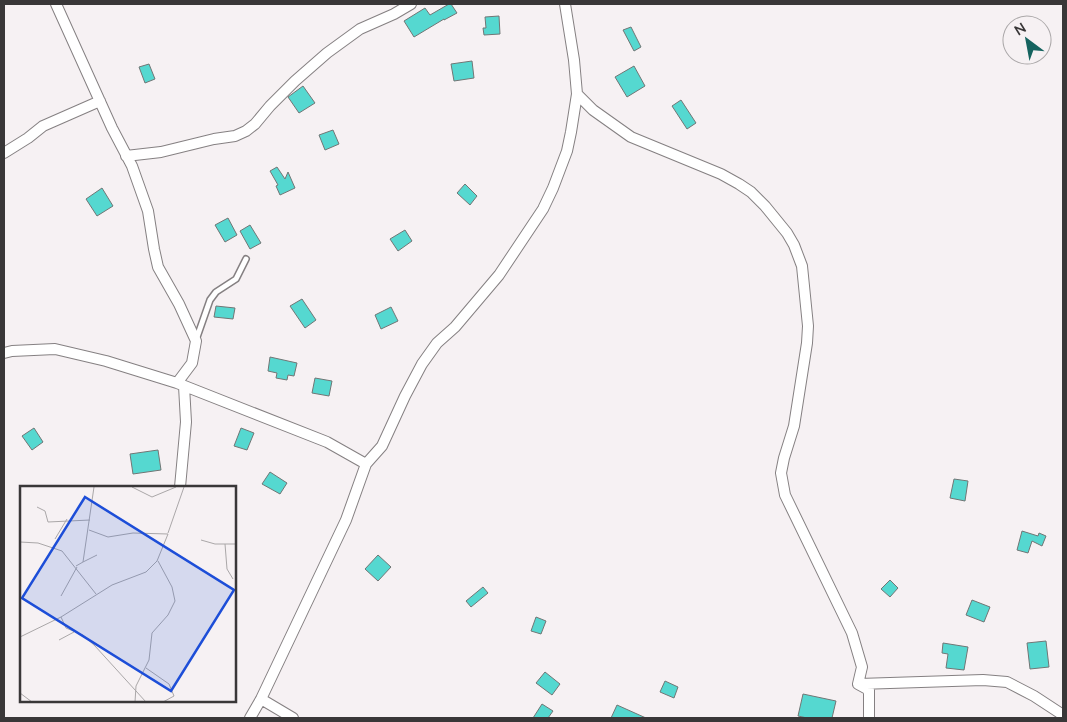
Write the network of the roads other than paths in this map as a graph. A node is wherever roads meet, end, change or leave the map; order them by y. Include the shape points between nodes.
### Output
1 (56, 4) edge
2 (411, 4) edge
3 (565, 4) edge
4 (577, 94) junction
5 (100, 101) junction
6 (4, 152) edge
7 (126, 156) junction
8 (246, 259) dead end
9 (196, 341) junction
10 (4, 353) edge
11 (180, 384) junction
12 (366, 464) junction
13 (180, 486) edge
14 (858, 684) junction
15 (261, 698) junction
16 (1063, 715) edge
17 (250, 718) edge
18 (293, 718) edge
19 (869, 718) edge

1 - 5 street
2 - 7 street via 360,29 327,53 246,131 161,152
3 - 4 street
4 - 12 street via 567,151 543,209 499,275 425,359 382,446
4 - 14 street via 593,110 631,137 721,174 751,192 794,245 802,266 807,343 794,426 784,458 783,485 852,633 862,667
5 - 6 street via 43,126
5 - 7 street
7 - 9 street via 148,211 158,267
8 - 9 lane via 236,279 210,300
9 - 11 street via 192,363
10 - 11 street via 55,349
11 - 12 street via 327,442
11 - 13 street via 186,422
12 - 15 street via 346,520
14 - 16 street via 1007,682
14 - 19 street via 869,690
15 - 17 street
15 - 18 street

